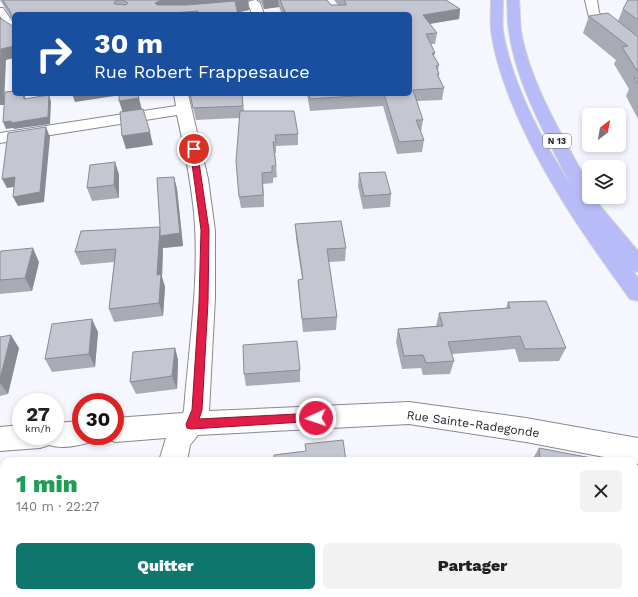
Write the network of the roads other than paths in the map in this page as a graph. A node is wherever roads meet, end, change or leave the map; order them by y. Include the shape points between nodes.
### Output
1 (497, 0) edge
2 (513, 0) edge
3 (591, 0) edge
4 (0, 10) edge
5 (12, 27) edge
6 (638, 52) edge
7 (183, 101) edge
8 (0, 138) edge
9 (638, 265) edge
10 (638, 293) edge
11 (191, 424) junction
12 (124, 429) edge
13 (12, 438) edge
14 (0, 439) edge
15 (638, 451) edge
16 (174, 457) edge

1 - 10 main road, N 13 via 497,30 505,66 525,119 555,174 601,244
2 - 9 main road, N 13 via 515,32 525,68 542,112 593,210
3 - 6 street via 594,14
4 - 5 lane
7 - 8 street
7 - 11 street via 197,162 205,230 197,410
11 - 12 street, Rue Sainte-Radegonde
11 - 15 street, Rue Sainte-Radegonde via 409,413 526,430
11 - 16 street via 178,440
13 - 14 street

